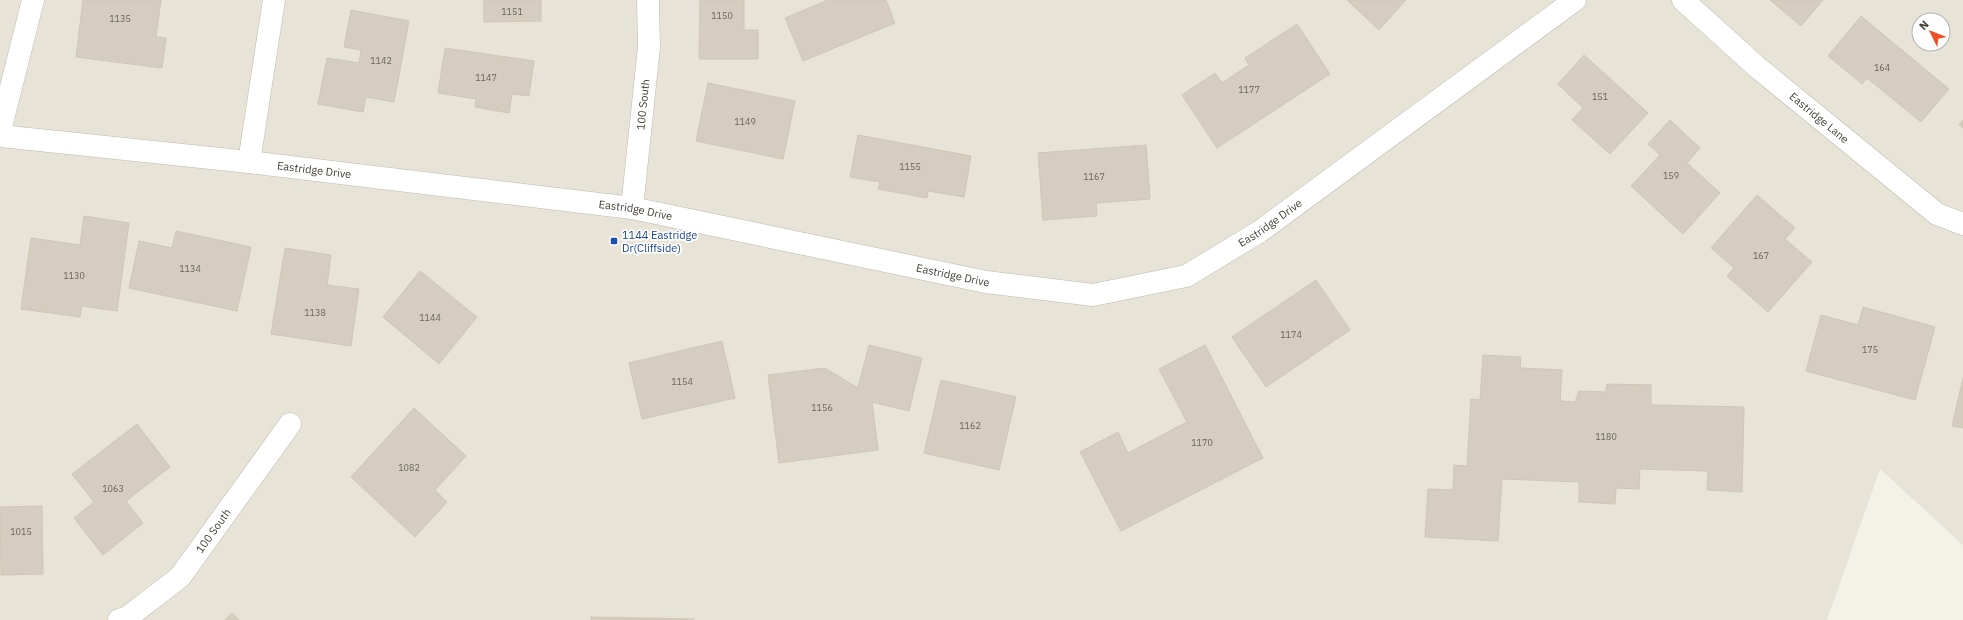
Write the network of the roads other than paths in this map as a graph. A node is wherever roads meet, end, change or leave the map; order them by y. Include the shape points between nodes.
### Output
1 (33, 0) edge
2 (274, 0) edge
3 (648, 0) edge
4 (1575, 0) edge
5 (1683, 0) edge
6 (0, 131) edge
7 (0, 136) edge
8 (249, 162) junction
9 (632, 208) junction
10 (1963, 224) edge
11 (290, 424) dead end
12 (119, 620) edge

1 - 6 street
2 - 8 street
3 - 9 street, 100 South via 649,47
4 - 9 street, Eastridge Drive via 1259,232 1186,276 1093,295 986,282
5 - 10 street, Eastridge Lane via 1757,67 1937,214
7 - 8 street, Eastridge Drive
8 - 9 street, Eastridge Drive
11 - 12 street, 100 South via 180,577 128,617

